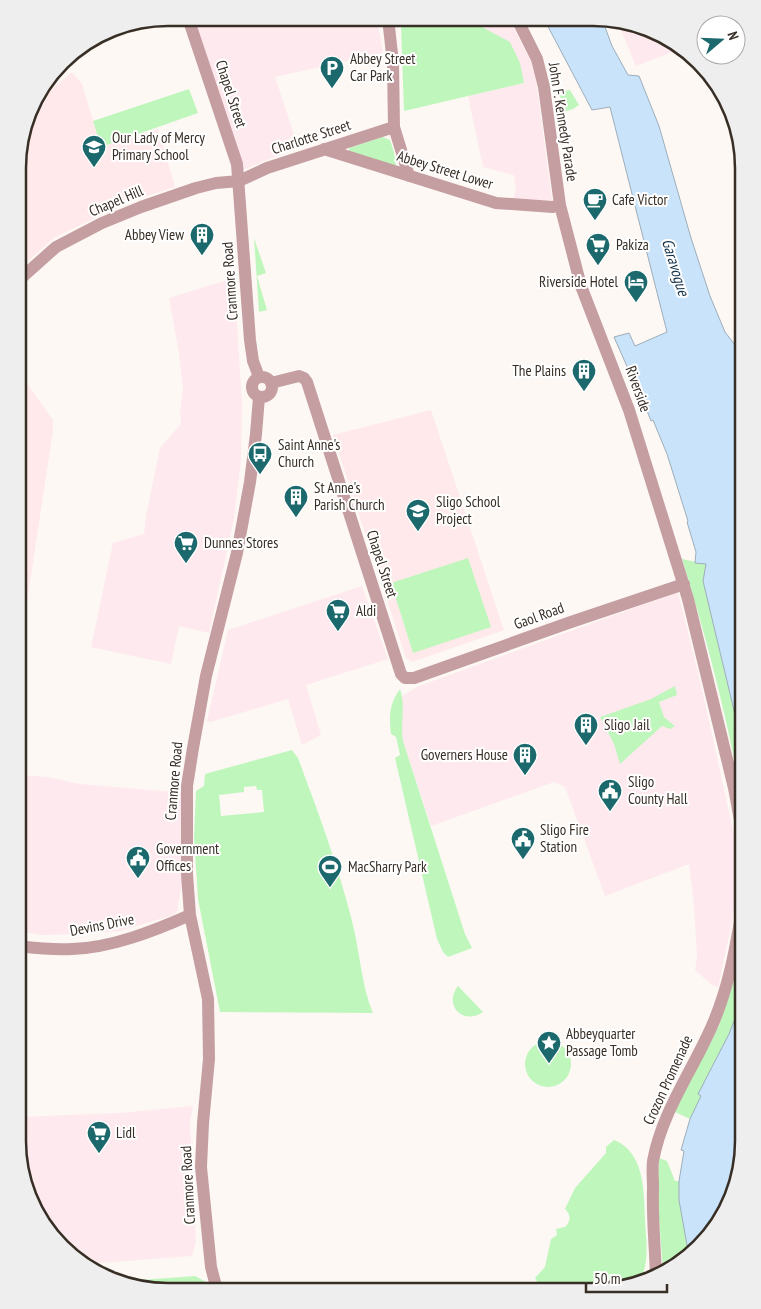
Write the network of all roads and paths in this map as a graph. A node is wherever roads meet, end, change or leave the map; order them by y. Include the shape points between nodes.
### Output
1 (191, 26) edge
2 (389, 26) edge
3 (521, 26) edge
4 (394, 127) junction
5 (324, 149) junction
6 (409, 176) junction
7 (239, 181) junction
8 (560, 205) junction
9 (26, 274) edge
10 (259, 377) junction
11 (271, 383) junction
12 (259, 396) junction
13 (684, 584) junction
14 (405, 678) joint
15 (734, 793) edge
16 (190, 916) junction
17 (26, 946) edge
18 (734, 953) edge
19 (656, 1268) edge
20 (215, 1283) edge

1 - 7 street, Chapel Street via 237,164
2 - 4 street
3 - 8 street, John F. Kennedy Parade via 537,59 544,86
4 - 5 street, Charlotte Street
4 - 6 street
5 - 6 street, Abbey Street Lower
5 - 7 street, Charlotte Street
6 - 8 street, Abbey Street Lower via 496,203
7 - 9 street, Chapel Hill via 196,188 102,223 56,248
7 - 10 street, Cranmore Road via 250,340
8 - 13 street, Riverside via 581,286 629,410
10 - 11 street via 267,378
10 - 12 street, Cranmore Road via 252,385 253,392
11 - 12 street via 269,394
11 - 14 street, Chapel Street via 299,376 307,382 401,674
12 - 16 street, Cranmore Road via 250,482 237,553 206,676 192,748 186,830
13 - 14 street, Gaol Road via 414,678
13 - 15 street
16 - 17 street, Devins Drive via 145,934 107,944 72,949
16 - 20 street, Cranmore Road via 208,999 209,1059 201,1166
18 - 19 street, Crozon Promenade via 712,1026 663,1125 653,1162

